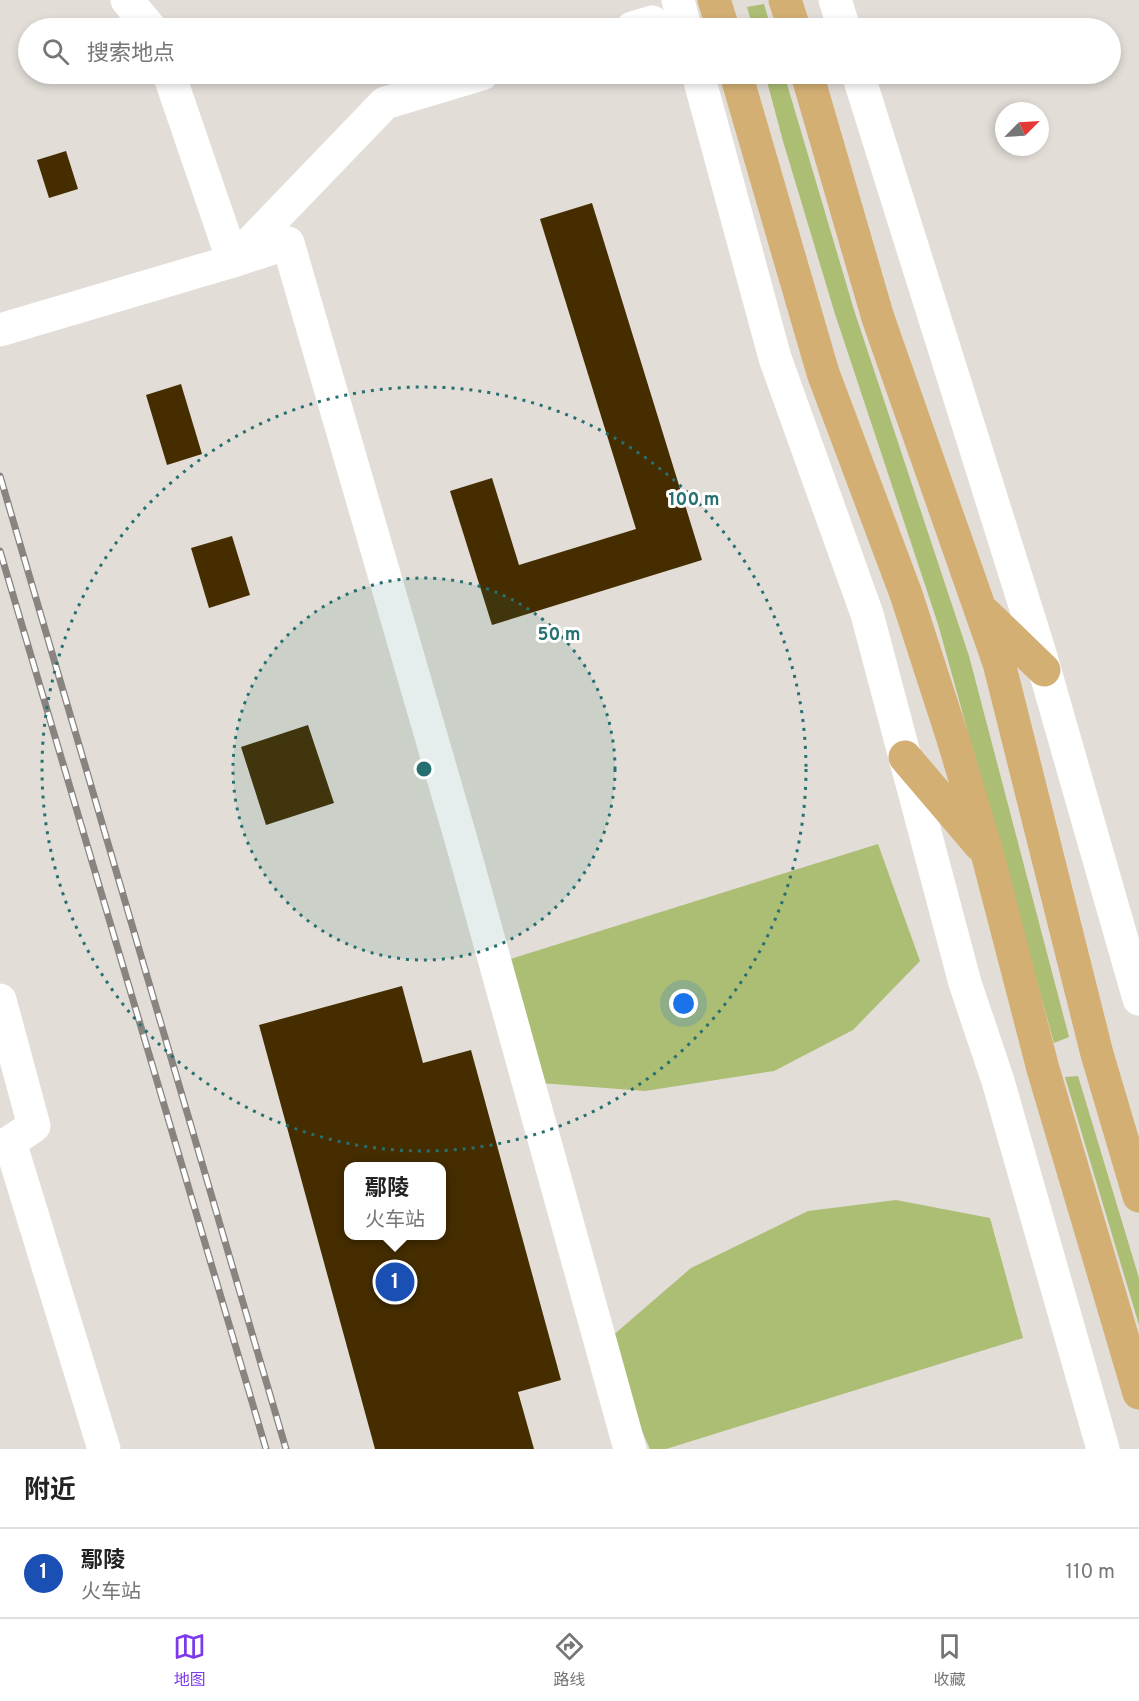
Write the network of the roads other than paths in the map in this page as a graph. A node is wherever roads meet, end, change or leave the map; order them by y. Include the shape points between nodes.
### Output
1 (127, 0) edge
2 (678, 0) edge
3 (714, 0) edge
4 (785, 0) edge
5 (835, 0) edge
6 (142, 18) edge
7 (682, 18) edge
8 (720, 18) edge
9 (791, 18) edge
10 (840, 18) edge
11 (172, 84) edge
12 (449, 84) edge
13 (701, 84) edge
14 (739, 84) edge
15 (810, 84) edge
16 (861, 84) edge
17 (233, 261) junction
18 (0, 330) edge
19 (980, 608) junction
20 (1044, 670) junction
21 (905, 757) junction
22 (987, 853) junction
23 (0, 999) edge
24 (1139, 999) edge
25 (5, 1146) edge
26 (1139, 1196) edge
27 (1139, 1393) edge
28 (104, 1449) edge
29 (630, 1449) edge
30 (1103, 1449) edge

1 - 6 street
2 - 7 street
3 - 8 main road
4 - 9 main road
5 - 10 street
11 - 17 street
12 - 17 street via 385,103
13 - 21 street via 775,358 867,614
14 - 22 main road via 823,373 906,594
15 - 19 main road via 878,318
16 - 20 street
17 - 18 street
17 - 29 street via 288,243 462,843
19 - 20 main road
19 - 26 main road via 999,663 1096,1054
20 - 24 street
21 - 22 main road
21 - 30 street via 965,983 998,1081
22 - 27 main road via 1043,1069
23 - 25 street via 34,1126
25 - 28 street

